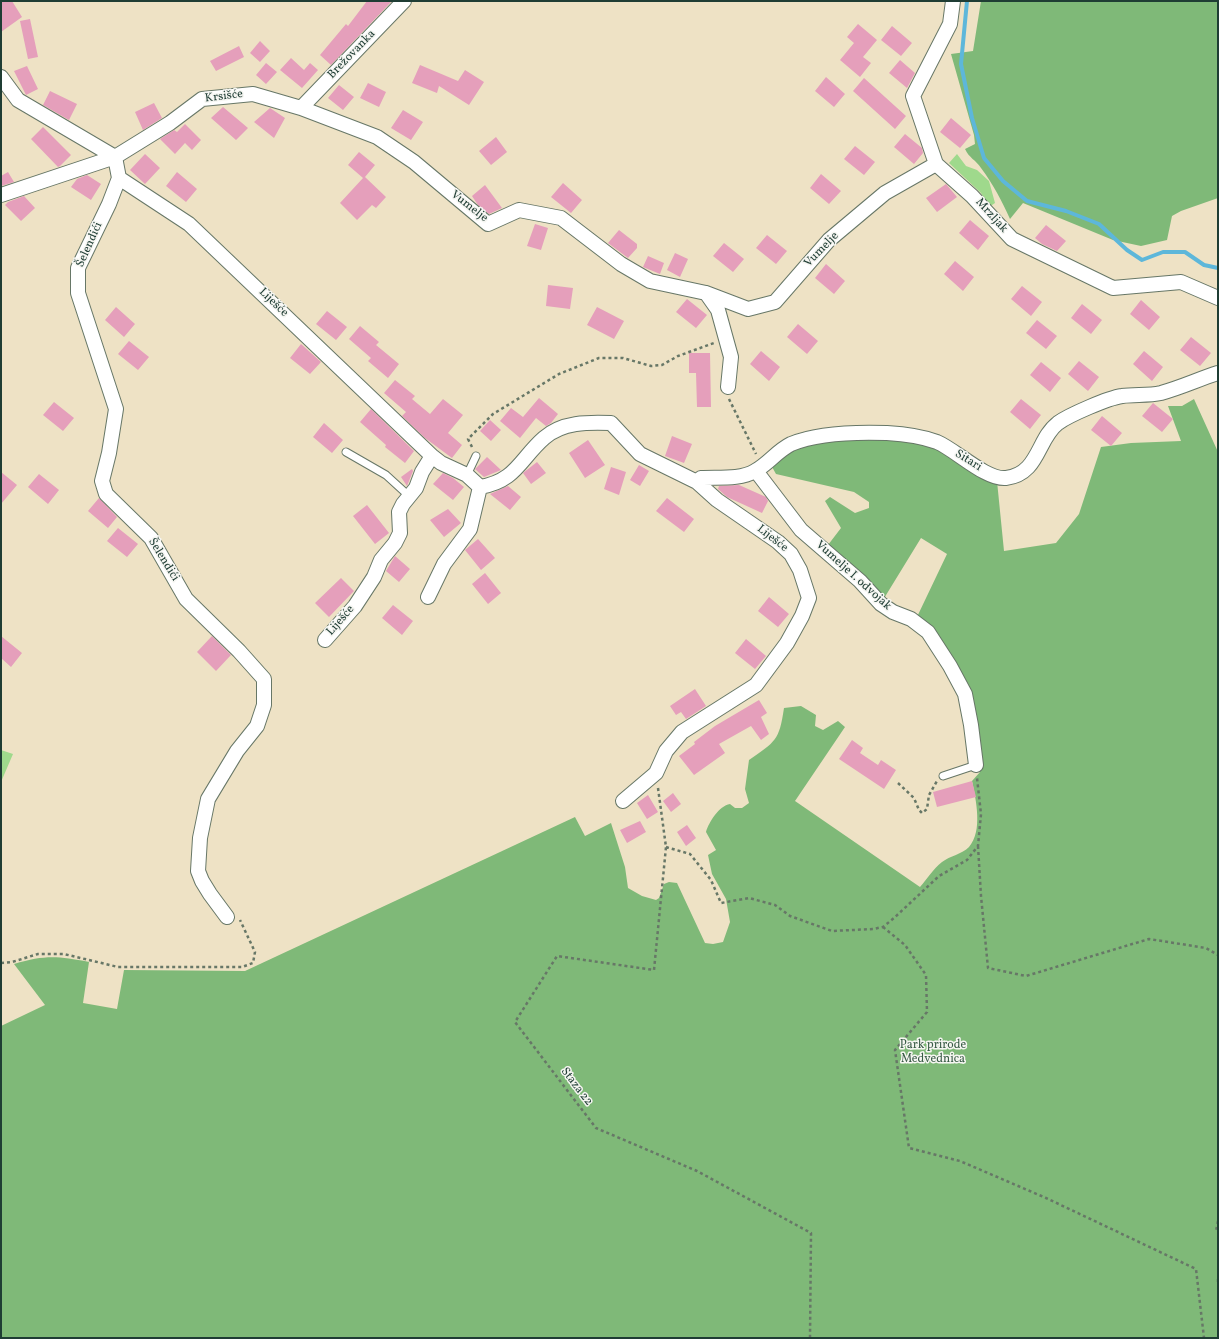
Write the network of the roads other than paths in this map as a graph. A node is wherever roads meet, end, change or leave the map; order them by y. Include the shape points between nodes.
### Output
1 (404, 1) edge
2 (953, 1) edge
3 (1, 77) edge
4 (301, 108) junction
5 (114, 157) junction
6 (936, 164) junction
7 (119, 178) junction
8 (1, 195) edge
9 (706, 293) junction
10 (1218, 298) edge
11 (1218, 373) edge
12 (728, 387) road end
13 (346, 452) dead end
14 (432, 456) junction
15 (476, 456) road end
16 (758, 468) junction
17 (467, 474) junction
18 (697, 482) junction
19 (480, 487) junction
20 (409, 496) junction
21 (428, 597) dead end
22 (325, 640) dead end
23 (976, 765) joint
24 (943, 776) road end
25 (623, 801) dead end
26 (227, 916) road end

1 - 4 street, Brežovanka
2 - 6 street, Mrzljak via 950,24 913,96
3 - 5 street via 18,100
4 - 5 street, Krsišće via 253,94 202,99 170,123
4 - 9 street, Vumelje via 377,137 414,162 488,224 519,210 561,218 621,264 650,280
5 - 7 street
5 - 8 street, Krsišće
6 - 9 street, Vumelje via 885,193 829,240 775,302 748,309
6 - 10 street, Mrzljak via 972,196 1012,239 1113,288 1181,282
7 - 14 street, Liješće via 189,224
7 - 26 street, Šelendići via 78,268 78,293 116,409 102,481 106,494 151,538 186,599 264,679 264,705 257,726 237,751 208,799 200,838 198,871 210,894
9 - 12 street via 718,310 731,357
11 - 16 street, Sitari via 1160,393 1121,396 1072,415 1049,432 1031,465 1020,473 1006,478 995,477 938,442 917,436 886,433 807,439 774,454
13 - 20 lane via 386,475
14 - 17 street, Liješće via 441,463
14 - 20 street, Liješće via 416,488
15 - 17 lane
16 - 18 street, Sitari via 746,475 701,478
16 - 23 street, Vumelje I. odvojak via 801,530 860,581 881,604 911,619 928,632 965,694
17 - 19 street, Liješće
18 - 19 street, Liješće via 640,454 611,422 594,422 573,424 556,430 544,438 525,461 507,477 493,485
18 - 25 street, Liješće via 717,500 791,554 800,570 809,598 787,644 756,685 682,732 666,751 656,773
19 - 21 street via 470,529 444,564
20 - 22 street, Liješće via 399,512 400,533 395,543 381,560 374,577 355,606
23 - 24 lane

